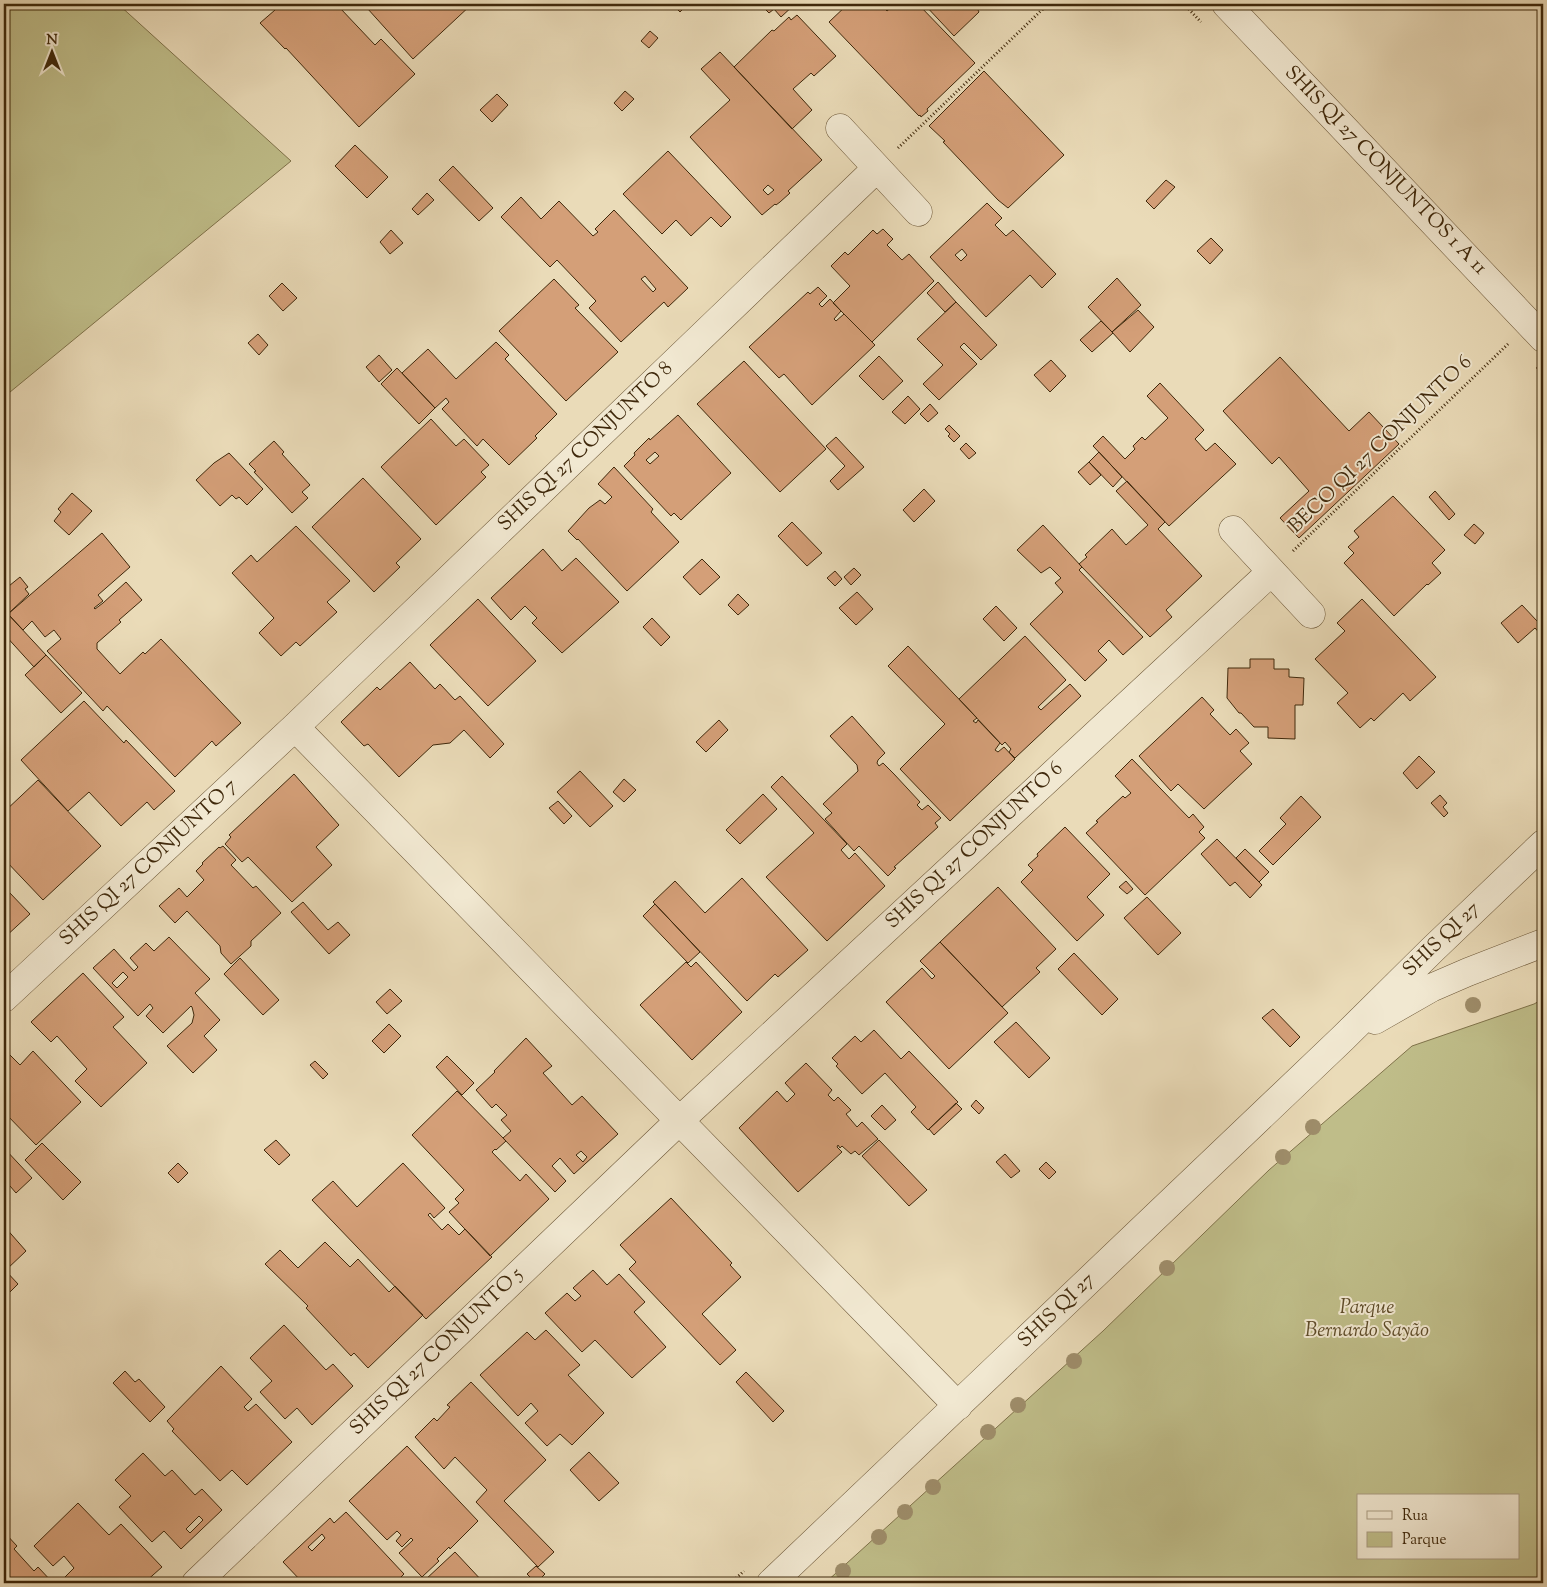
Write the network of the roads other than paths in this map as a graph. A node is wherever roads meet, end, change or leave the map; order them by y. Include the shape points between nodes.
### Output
1 (1226, 4) edge
2 (840, 128) dead end
3 (877, 168) junction
4 (918, 212) dead end
5 (1543, 338) edge
6 (1233, 530) dead end
7 (1271, 572) junction
8 (1311, 614) dead end
9 (295, 727) junction
10 (1543, 844) edge
11 (1543, 943) edge
12 (4, 998) edge
13 (1343, 1038) junction
14 (679, 1121) junction
15 (958, 1406) junction
16 (196, 1583) edge
17 (770, 1583) edge

1 - 5 street, SHIS QI 27 CONJUNTOS 1 A 11
2 - 3 street
3 - 4 street
3 - 9 street, SHIS QI 27 CONJUNTO 8
6 - 7 street
7 - 8 street
7 - 14 street, SHIS QI 27 CONJUNTO 6
9 - 12 street, SHIS QI 27 CONJUNTO 7
9 - 14 street
10 - 13 street, SHIS QI 27
11 - 13 street, SHIS QI 27 via 1430,988
13 - 15 street, SHIS QI 27
14 - 15 street
14 - 16 street, SHIS QI 27 CONJUNTO 5
15 - 17 street, SHIS QI 27

